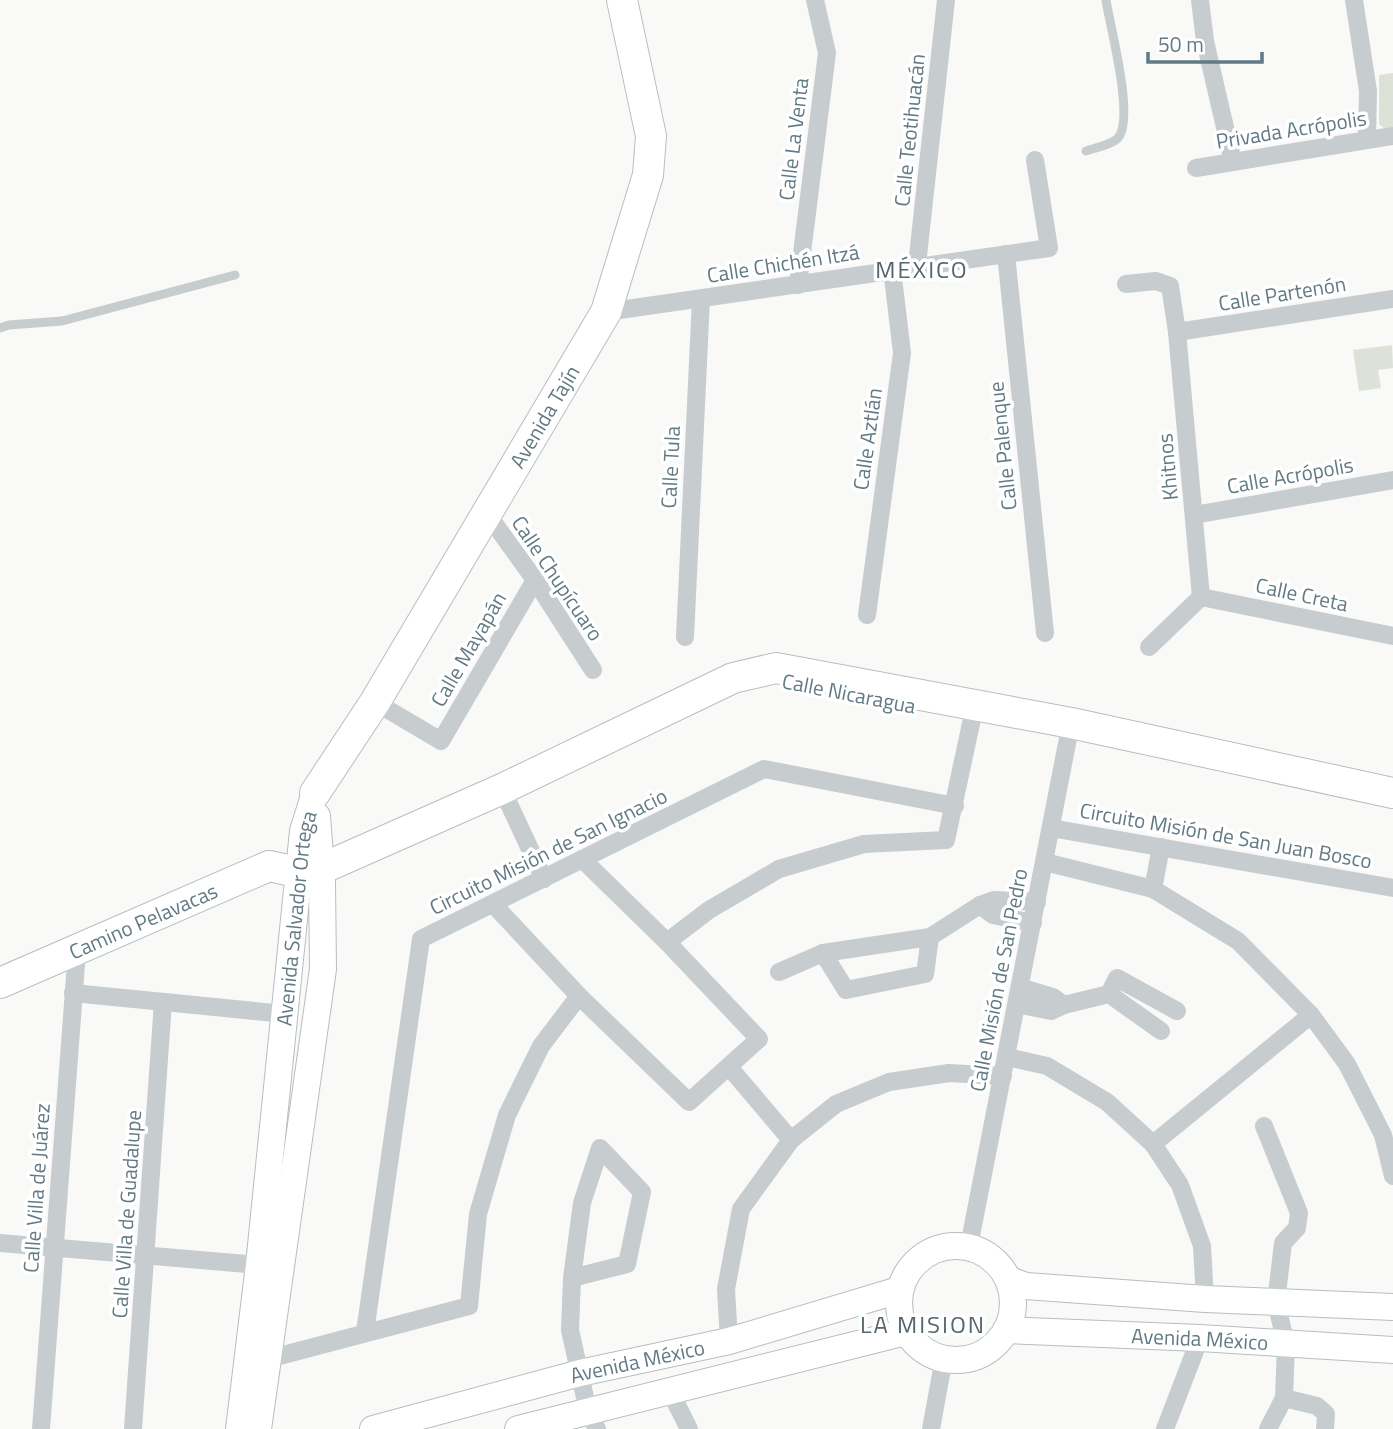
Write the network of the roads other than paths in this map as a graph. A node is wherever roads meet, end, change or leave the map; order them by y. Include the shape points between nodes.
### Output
1 (622, 0) edge
2 (815, 0) edge
3 (946, 0) edge
4 (1105, 0) edge
5 (1200, 0) edge
6 (1354, 0) edge
7 (1393, 136) edge
8 (1367, 140) junction
9 (1086, 151) dead end
10 (1035, 160) dead end
11 (1233, 162) junction
12 (1196, 168) dead end
13 (1006, 254) junction
14 (917, 265) junction
15 (892, 269) junction
16 (235, 275) dead end
17 (1126, 284) dead end
18 (797, 285) junction
19 (701, 299) junction
20 (1393, 299) edge
21 (606, 312) junction
22 (0, 328) edge
23 (1177, 332) junction
24 (1393, 480) edge
25 (486, 512) junction
26 (1194, 514) junction
27 (534, 580) junction
28 (1201, 597) junction
29 (867, 615) dead end
30 (1045, 633) dead end
31 (1393, 636) edge
32 (685, 637) dead end
33 (1149, 647) dead end
34 (593, 670) dead end
35 (375, 702) junction
36 (974, 711) junction
37 (1070, 729) junction
38 (504, 792) junction
39 (315, 793) joint
40 (1393, 793) edge
41 (1393, 802) edge
42 (955, 806) junction
43 (1051, 828) junction
44 (1161, 847) junction
45 (582, 859) junction
46 (1045, 862) junction
47 (306, 874) junction
48 (544, 879) junction
49 (1393, 888) edge
50 (1153, 889) junction
51 (1037, 902) junction
52 (493, 904) junction
53 (980, 905) junction
54 (1033, 923) junction
55 (930, 937) junction
56 (667, 942) junction
57 (77, 951) junction
58 (822, 953) junction
59 (779, 972) dead end
60 (0, 983) edge
61 (74, 993) junction
62 (1109, 994) junction
63 (1019, 995) junction
64 (579, 996) junction
65 (163, 1002) junction
66 (285, 1014) junction
67 (1311, 1015) junction
68 (1007, 1057) junction
69 (729, 1067) junction
70 (1003, 1076) junction
71 (1264, 1126) dead end
72 (790, 1140) junction
73 (1153, 1143) junction
74 (1393, 1176) edge
75 (0, 1243) edge
76 (969, 1246) junction
77 (55, 1248) junction
78 (146, 1255) junction
79 (259, 1265) junction
80 (572, 1278) junction
81 (1009, 1280) junction
82 (900, 1290) junction
83 (1205, 1298) junction
84 (1276, 1301) junction
85 (1393, 1307) edge
86 (1006, 1331) junction
87 (365, 1332) junction
88 (906, 1332) junction
89 (1200, 1338) junction
90 (729, 1341) junction
91 (1286, 1344) junction
92 (1393, 1350) edge
93 (944, 1358) junction
94 (268, 1359) junction
95 (580, 1373) junction
96 (670, 1391) junction
97 (1284, 1398) junction
98 (593, 1420) edge
99 (41, 1429) edge
100 (133, 1429) edge
101 (239, 1429) edge
102 (258, 1429) edge
103 (373, 1429) edge
104 (518, 1429) edge
105 (689, 1429) edge
106 (932, 1429) edge
107 (1165, 1429) edge
108 (1268, 1429) edge
109 (1325, 1429) edge

1 - 21 main road, Avenida Tajín via 651,136 648,175
2 - 18 street, Calle La Venta via 827,53
3 - 14 street, Calle Teotihuacán
4 - 9 lane via 1125,107 1124,128 1116,140
5 - 11 street
6 - 8 street via 1368,91
7 - 8 street, Privada Acrópolis
8 - 11 street, Privada Acrópolis
10 - 13 street, Calle Chichén Itzá via 1049,248
11 - 12 street, Privada Acrópolis
13 - 14 street, Calle Chichén Itzá
13 - 30 street, Calle Palenque
14 - 15 street, Calle Chichén Itzá
15 - 18 street, Calle Chichén Itzá
15 - 29 street, Calle Aztlán via 902,353
16 - 22 lane via 62,321
17 - 23 street, Khitnos via 1156,281 1170,286
18 - 19 street, Calle Chichén Itzá
19 - 21 street, Calle Chichén Itzá
19 - 32 street, Calle Tula
20 - 23 street, Calle Partenón
21 - 25 main road, Avenida Tajín
23 - 26 street, Khitnos
24 - 26 street, Calle Acrópolis
25 - 27 street, Calle Chupícuaro
25 - 35 main road, Avenida Tajín
26 - 28 street, Khitnos
27 - 34 street, Calle Chupícuaro
27 - 35 street, Calle Mayapán via 440,741
28 - 31 street, Calle Creta
28 - 33 street
35 - 39 main road, Avenida Tajín
36 - 37 main road, Calle Nicaragua
36 - 38 main road, Calle Nicaragua via 776,668 733,678
36 - 42 street
37 - 40 main road, Calle Nicaragua
37 - 41 main road, Calle Nicaragua
37 - 43 street, Calle Misión de San Pedro
38 - 47 main road, Calle Nicaragua
38 - 48 street
39 - 47 street, Avenida Salvador Ortega
42 - 45 street, Circuito Misión de San Ignacio via 764,769
42 - 56 street via 946,840 864,844 779,869 709,910
43 - 44 street, Circuito Misión de San Juan Bosco
43 - 46 street, Calle Misión de San Pedro
44 - 49 street, Circuito Misión de San Juan Bosco
44 - 50 street
45 - 48 street, Circuito Misión de San Ignacio
45 - 56 street
46 - 50 street
46 - 51 street, Calle Misión de San Pedro
47 - 57 main road, Camino Pelavacas via 269,866
47 - 66 street, Avenida Salvador Ortega
47 - 94 street, Avenida Salvador Ortega via 323,969
48 - 52 street, Circuito Misión de San Ignacio
50 - 67 street via 1238,941
51 - 53 street via 994,900
51 - 54 street, Calle Misión de San Pedro
52 - 64 street
52 - 87 street, Circuito Misión de San Ignacio via 421,939
53 - 54 street via 993,915
53 - 55 street
54 - 63 street, Calle Misión de San Pedro
55 - 58 street
55 - 58 street via 925,974 846,990
56 - 69 street via 760,1039
57 - 60 main road, Camino Pelavacas
57 - 61 street, Calle Villa de Juárez
58 - 59 street
61 - 65 street
61 - 77 street, Calle Villa de Juárez
62 - 62 street via 1158,1030 1173,1009 1116,978
62 - 63 street via 1051,1011
63 - 68 street, Calle Misión de San Pedro
64 - 69 street via 689,1102
64 - 87 street via 541,1046 507,1115 478,1214 468,1306
65 - 66 street
65 - 78 street, Calle Villa de Guadalupe
66 - 79 street, Avenida Salvador Ortega
67 - 73 street
67 - 74 street via 1347,1064 1383,1135
68 - 70 street, Calle Misión de San Pedro
68 - 73 street via 1047,1066 1107,1102
69 - 72 street
70 - 72 street via 950,1073 889,1082 836,1104
70 - 76 street, Calle Misión de San Pedro
71 - 84 street via 1299,1213 1297,1228 1283,1242
72 - 90 street via 741,1209 726,1289
73 - 83 street via 1180,1185 1202,1246
75 - 77 street
76 - 81 street via 990,1256
76 - 82 street via 947,1245 917,1260
77 - 78 street
77 - 99 street, Calle Villa de Juárez
78 - 79 street
78 - 100 street, Calle Villa de Guadalupe
79 - 101 street, Avenida Salvador Ortega
80 - 80 street via 582,1203 600,1148 642,1192 627,1264
80 - 95 street via 570,1330
81 - 83 street, Avenida México via 1026,1286
81 - 86 street via 1013,1305
82 - 88 street via 899,1312
82 - 90 street, Avenida México
83 - 84 street, Avenida México
84 - 85 street, Avenida México
84 - 91 street
86 - 89 street, Avenida México
86 - 93 street via 990,1348 971,1358
87 - 94 street
88 - 93 street via 922,1349
88 - 96 street, Avenida México
89 - 91 street, Avenida México
89 - 107 street
90 - 95 street, Avenida México
91 - 92 street, Avenida México
91 - 97 street
93 - 106 street
94 - 102 street, Avenida Salvador Ortega
95 - 98 street
95 - 103 street, Avenida México
96 - 98 street, Avenida México
96 - 105 street
97 - 108 street
97 - 109 street via 1317,1406 1326,1414
98 - 104 street, Avenida México

